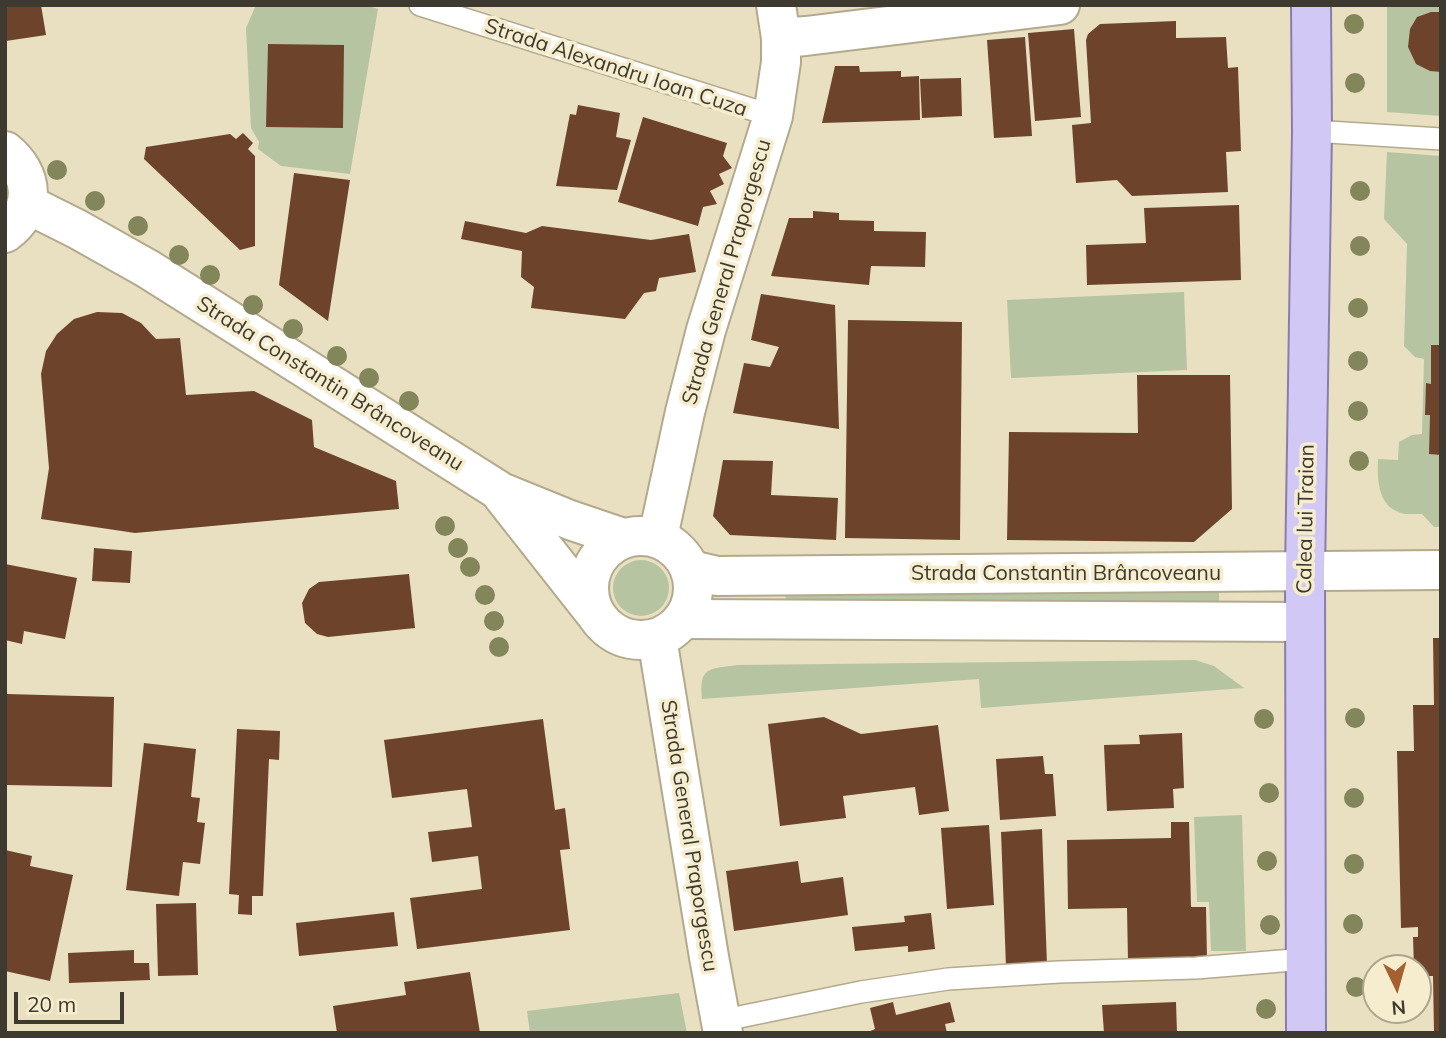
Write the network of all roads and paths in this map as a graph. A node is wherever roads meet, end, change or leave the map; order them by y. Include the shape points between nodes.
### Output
1 (420, 5) edge
2 (1060, 5) edge
3 (1311, 5) edge
4 (779, 22) edge
5 (773, 116) junction
6 (1312, 131) junction
7 (1441, 139) edge
8 (5, 151) edge
9 (16, 218) edge
10 (498, 490) junction
11 (641, 538) junction
12 (691, 570) junction
13 (1441, 570) edge
14 (1305, 572) junction
15 (594, 612) junction
16 (1305, 622) junction
17 (671, 629) junction
18 (1305, 959) junction
19 (722, 1027) edge
20 (1306, 1033) edge

1 - 5 lane, Strada Alexandru Ioan Cuza
2 - 4 street via 806,36
3 - 6 main road, Calea lui Traian
4 - 5 street, Strada General Praporgescu via 781,62
5 - 11 street, Strada General Praporgescu via 685,412
6 - 7 lane
6 - 14 main road, Calea lui Traian
8 - 9 street via 27,179 28,191
9 - 10 street, Strada Constantin Brâncoveanu via 77,229 148,269
10 - 11 street via 570,520
10 - 15 street, Strada Constantin Brâncoveanu
11 - 12 street via 672,545
11 - 15 street via 608,547 596,559 589,576
12 - 14 street, Strada Constantin Brâncoveanu via 717,576
12 - 17 street via 693,600
13 - 14 street, Strada Constantin Brâncoveanu
14 - 16 main road, Calea lui Traian
15 - 17 street via 605,626 638,640
16 - 17 street
16 - 18 main road, Calea lui Traian
17 - 19 street, Strada General Praporgescu
18 - 19 lane via 948,979 861,992
18 - 20 main road, Calea lui Traian

